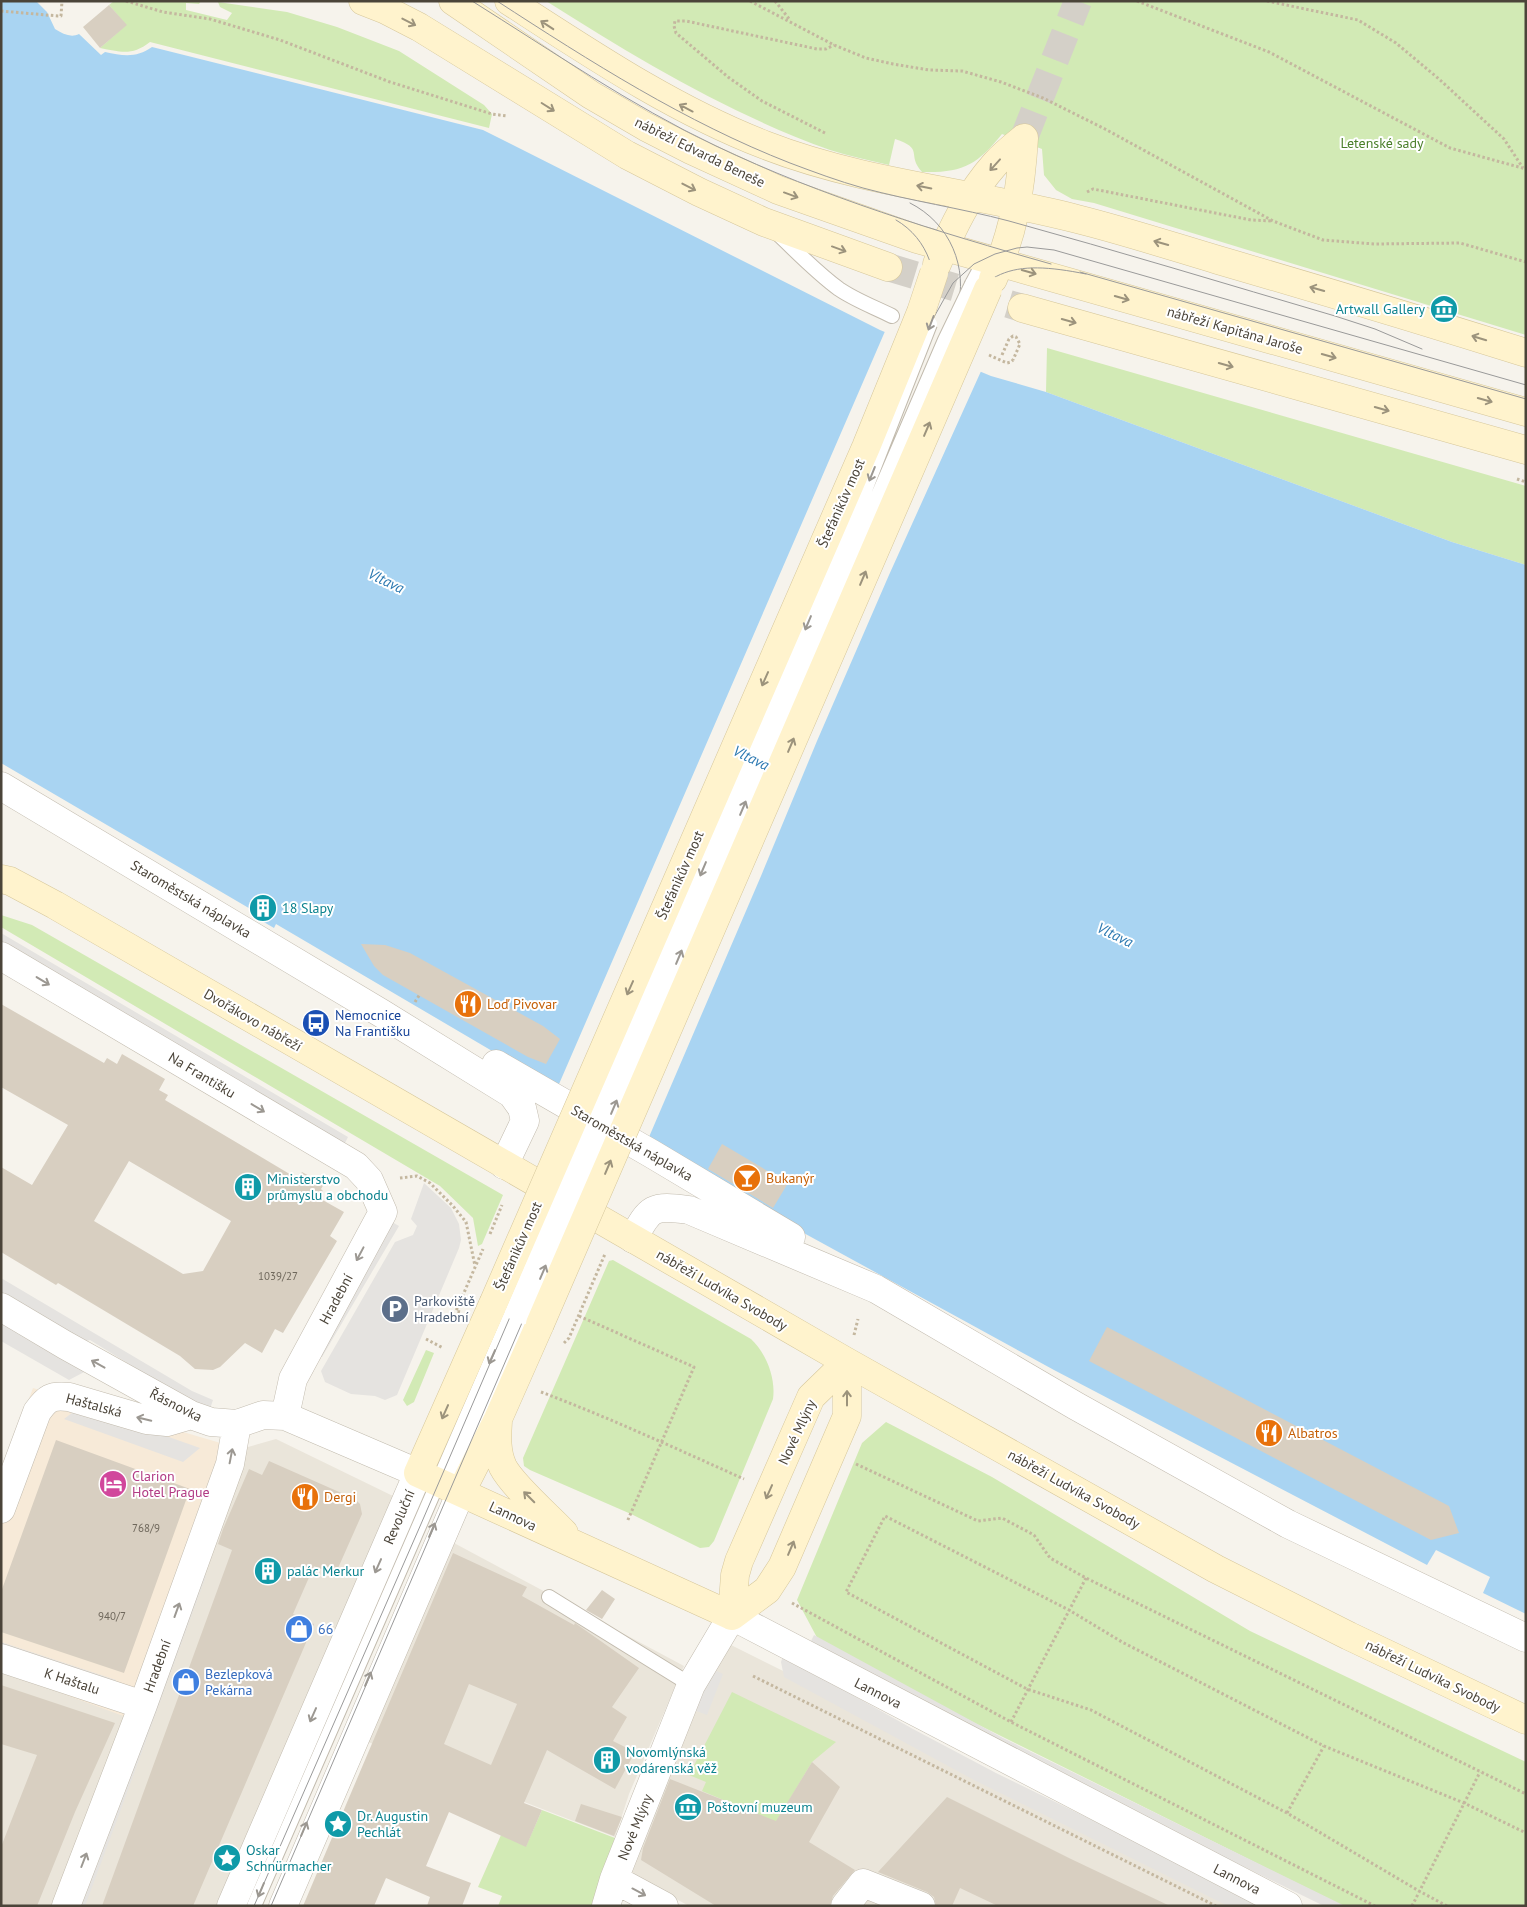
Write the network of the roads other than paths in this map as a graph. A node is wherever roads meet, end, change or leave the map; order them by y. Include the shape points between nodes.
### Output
1 (363, 1) edge
2 (453, 1) edge
3 (510, 1) edge
4 (972, 196) junction
5 (1016, 206) junction
6 (764, 222) junction
7 (950, 249) junction
8 (992, 261) junction
9 (888, 267) tunnel mouth
10 (1022, 308) tunnel mouth
11 (892, 316) dead end
12 (1526, 353) edge
13 (1526, 412) edge
14 (1526, 450) edge
15 (1, 786) edge
16 (1, 879) edge
17 (1, 956) edge
18 (381, 1012) junction
19 (504, 1165) junction
20 (383, 1212) joint
21 (633, 1239) junction
22 (876, 1289) junction
23 (1, 1307) edge
24 (517, 1314) junction
25 (505, 1360) junction
26 (847, 1362) junction
27 (191, 1415) junction
28 (285, 1416) junction
29 (498, 1419) junction
30 (237, 1424) junction
31 (7, 1471) edge
32 (442, 1484) junction
33 (1, 1509) edge
34 (576, 1544) junction
35 (549, 1597) dead end
36 (732, 1616) junction
37 (1526, 1638) edge
38 (1, 1658) edge
39 (691, 1685) junction
40 (143, 1705) junction
41 (1526, 1720) edge
42 (614, 1879) junction
43 (66, 1906) edge
44 (231, 1906) edge
45 (254, 1906) edge
46 (271, 1906) edge
47 (283, 1906) edge
48 (606, 1906) edge
49 (664, 1906) edge
50 (845, 1906) edge
51 (921, 1906) edge
52 (1288, 1906) edge

1 -> 6 street via 419,27 627,155
2 -> 7 street, nábřeží Edvarda Beneše via 591,94 690,150 778,190 881,228
4 -> 3 street via 891,181 765,145 694,112 621,72
4 - 5 street
5 -> 4 street via 1024,138 995,164
4 - 7 street via 954,224
5 - 8 street via 1005,251
12 -> 5 street via 1381,307 1101,226
6 -> 9 street
6 - 11 lane via 840,290
7 - 8 street, nábřeží Kapitána Jaroše
7 -> 24 street, Štefánikův most, bridge via 866,447
8 -> 13 street, nábřeží Kapitána Jaroše
24 -> 8 street, Štefánikův most, bridge
10 -> 14 street
15 - 18 street, Staroměstská náplavka
16 - 19 street, Dvořákovo nábřeží via 55,905
17 -> 20 street, Na Františku via 356,1166 369,1180
18 - 19 street, Staroměstská náplavka via 512,1094 522,1108 525,1121
18 - 22 street, Staroměstská náplavka via 458,1042
19 - 21 street, nábřeží Ludvíka Svobody
20 -> 28 street, Hradební via 293,1379
21 - 22 street via 650,1212 666,1207 689,1210
21 - 26 street, nábřeží Ludvíka Svobody
22 - 37 street via 1076,1406 1288,1524
27 -> 23 street, Řásnovka
24 - 25 lane
24 - 29 street, Štefánikův most
24 -> 32 street, Štefánikův most
25 - 29 lane
32 -> 25 lane
26 -> 36 street, Nové Mlýny via 812,1397 738,1561
36 -> 26 street, Nové Mlýny via 767,1590 782,1568 847,1416
26 - 41 street, nábřeží Ludvíka Svobody via 1216,1569
27 - 30 street, Řásnovka via 211,1422
27 -> 31 street, Haštalská via 168,1422 147,1420 57,1395 45,1400 37,1412
28 - 30 street, Řásnovka via 263,1415
28 - 32 street, Řásnovka
29 - 32 street, Štefánikův most
34 -> 29 street via 502,1466 496,1436
40 -> 30 street, Hradební via 230,1464
31 - 33 street, Haštalská
32 - 34 street, Lannova
32 -> 44 street, Revoluční
32 -> 45 lane
46 -> 32 lane
32 - 47 street
34 - 36 street, Lannova
35 - 39 lane
36 - 39 street, Nové Mlýny
36 - 52 street, Lannova
38 - 40 street, K Haštalu
39 - 42 street, Nové Mlýny
43 -> 40 street, Hradební
42 - 48 street, Nové Mlýny
42 -> 49 street
50 - 51 street via 863,1883

